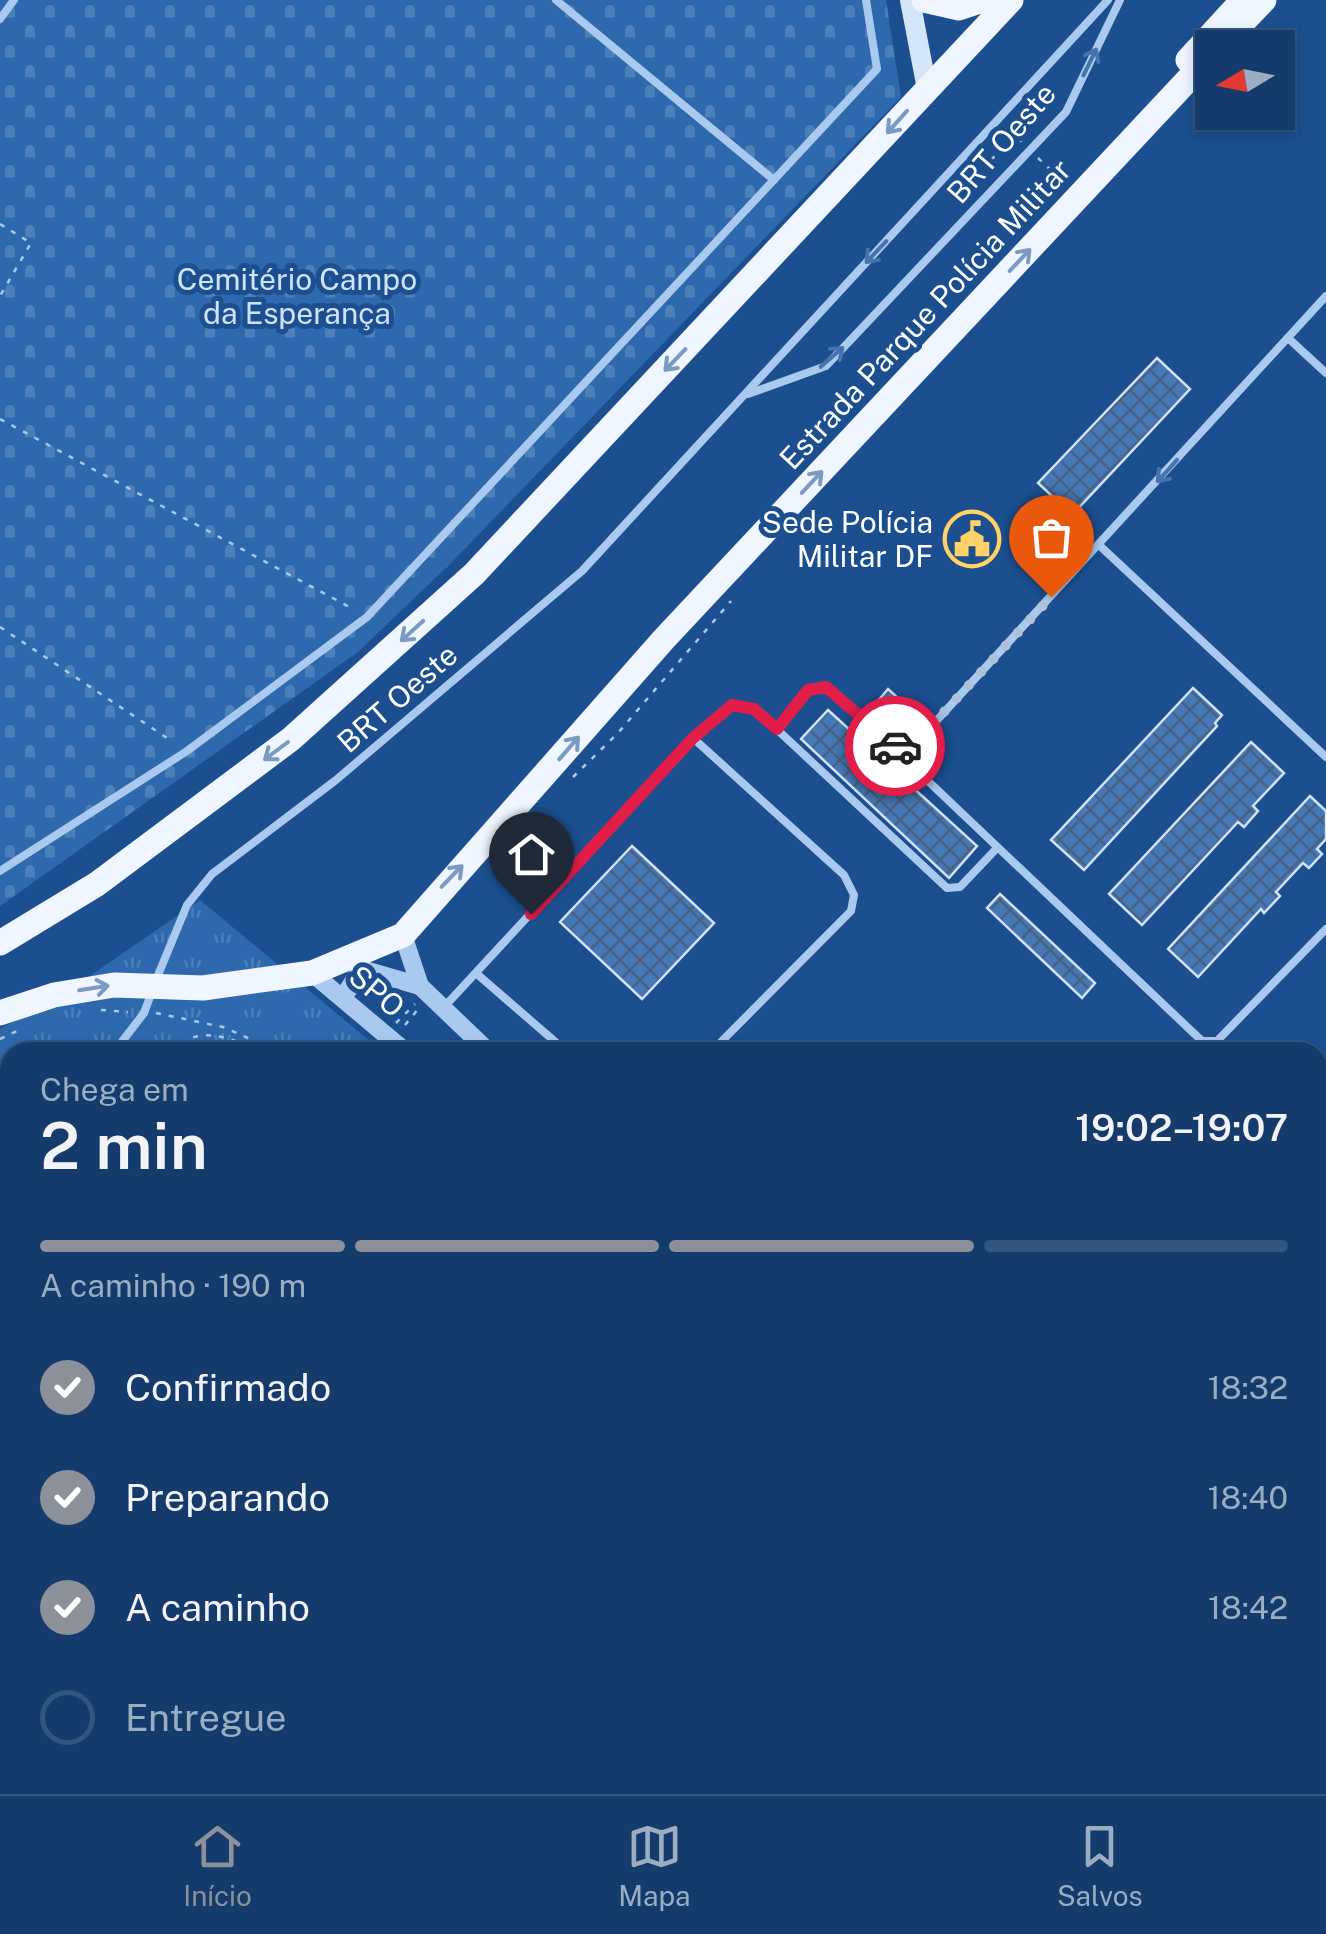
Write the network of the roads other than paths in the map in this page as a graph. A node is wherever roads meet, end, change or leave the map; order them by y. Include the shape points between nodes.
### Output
1 (14, 0) edge
2 (556, 0) edge
3 (866, 0) edge
4 (910, 0) edge
5 (924, 0) edge
6 (983, 0) edge
7 (1011, 0) edge
8 (1108, 0) edge
9 (1120, 0) edge
10 (1242, 0) edge
11 (1264, 0) edge
12 (0, 19) edge
13 (1236, 30) edge
14 (1195, 73) edge
15 (927, 89) junction
16 (1125, 149) junction
17 (774, 180) junction
18 (1326, 296) edge
19 (1288, 338) junction
20 (1326, 373) edge
21 (744, 396) junction
22 (1100, 545) junction
23 (777, 729) junction
24 (693, 738) junction
25 (904, 755) junction
26 (1326, 757) edge
27 (997, 848) junction
28 (0, 871) edge
29 (1326, 929) edge
30 (403, 935) junction
31 (0, 943) edge
32 (312, 973) junction
33 (477, 974) junction
34 (154, 986) junction
35 (431, 996) junction
36 (343, 998) junction
37 (9, 1022) edge
38 (122, 1042) edge
39 (394, 1042) edge
40 (479, 1042) edge
41 (555, 1042) edge
42 (721, 1042) edge

1 - 12 lane
2 - 17 lane
3 - 17 lane via 877,69
4 - 15 main road
5 - 6 main road via 958,8
7 - 15 main road
8 -> 21 lane, BRT Oeste
21 -> 9 lane, BRT Oeste via 826,366 1066,112
10 - 16 main road via 1138,118
11 - 13 main road
14 - 16 main road, Estrada Parque Polícia Militar
15 -> 31 main road via 474,574 292,740 97,884
30 -> 16 main road, Estrada Parque Polícia Militar via 664,640
17 - 28 lane via 367,616 187,751
18 - 19 lane
19 - 20 lane
19 -> 22 lane
21 - 34 lane, BRT Oeste via 582,571 336,780 212,874 187,905
22 - 25 lane
22 - 26 lane
23 - 24 lane via 754,709 736,704
23 - 25 lane via 808,690 826,687
23 - 27 lane via 947,888 960,887
24 - 33 lane
24 - 42 lane via 844,876 854,900
25 - 27 lane
27 - 29 lane via 1202,1041 1218,1041
30 - 32 main road, Estrada Parque Polícia Militar
30 - 35 street, SPO
32 - 34 main road, Estrada Parque Polícia Militar via 202,988
32 - 36 street, SPO
33 - 35 lane
33 - 41 lane
37 -> 34 main road, Estrada Parque Polícia Militar via 54,995
34 - 38 lane, BRT Oeste
35 - 36 street via 368,971
35 - 40 street, SPO
36 - 39 street, SPO

